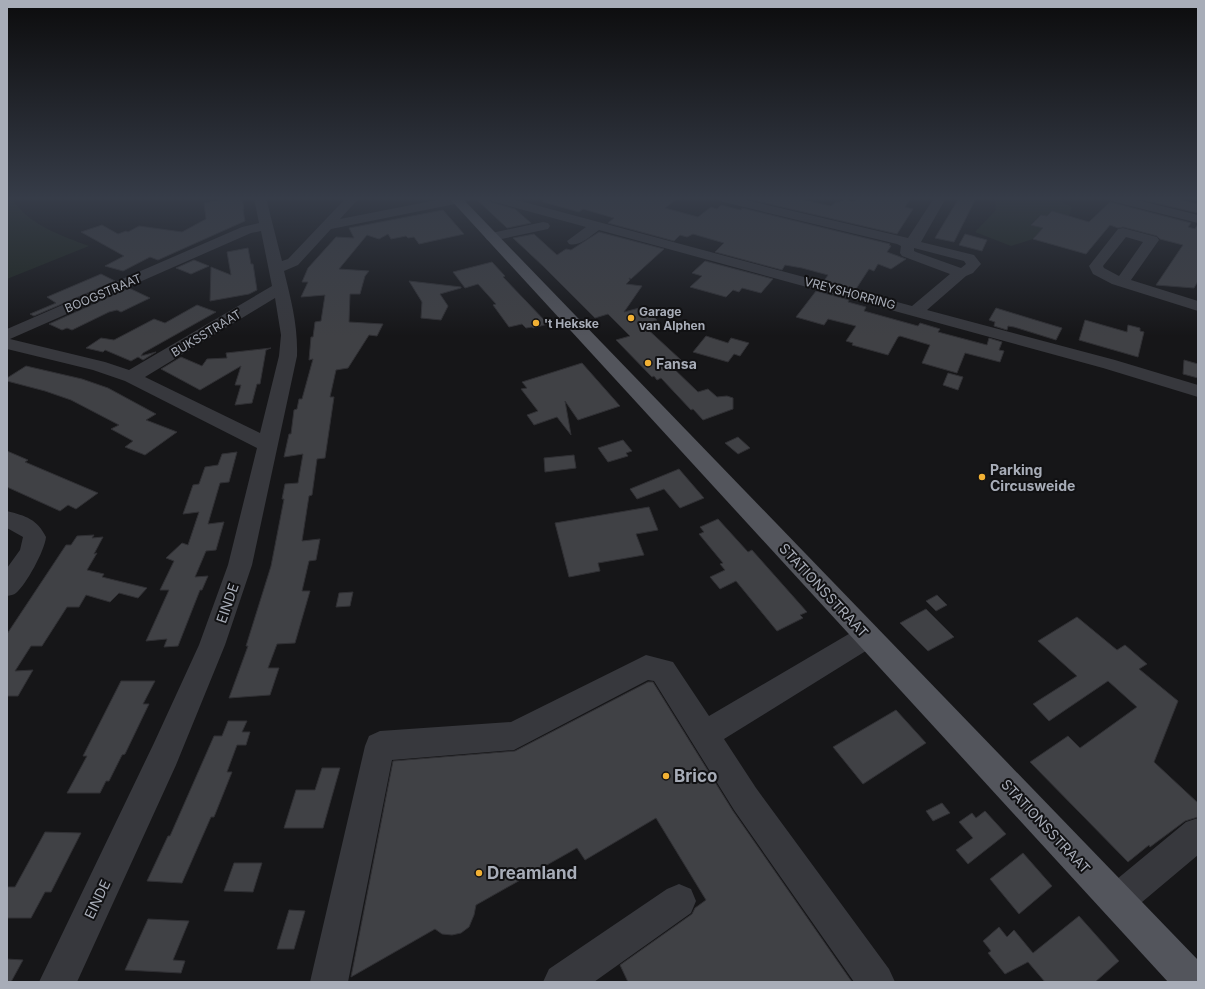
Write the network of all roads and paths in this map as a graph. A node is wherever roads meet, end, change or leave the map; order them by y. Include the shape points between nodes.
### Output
1 (215, 244) edge
2 (270, 244) edge
3 (310, 244) edge
4 (499, 244) edge
5 (669, 244) edge
6 (912, 244) edge
7 (278, 279) junction
8 (1122, 282) dead end
9 (1198, 306) edge
10 (916, 311) junction
11 (7, 335) edge
12 (7, 344) edge
13 (131, 377) junction
14 (1198, 391) edge
15 (267, 445) junction
16 (7, 519) edge
17 (7, 586) edge
18 (868, 636) junction
19 (704, 735) junction
20 (1198, 834) edge
21 (679, 901) dead end
22 (1117, 901) junction
23 (58, 982) edge
24 (329, 982) edge
25 (562, 982) edge
26 (876, 982) edge
27 (1194, 982) edge

1 - 11 street, BOOGSTRAAT
2 - 7 street, EINDE
3 - 7 street, BUKSSTRAAT
4 - 18 main road, STATIONSSTRAAT
5 - 10 street, VREYSHORRING
6 - 10 street via 907,248 911,255 961,273
7 - 13 street, BUKSSTRAAT
7 - 15 street, EINDE via 289,335 288,356
8 - 9 street
10 - 14 street, VREYSHORRING
12 - 13 street via 99,366
13 - 15 street
15 - 23 street, EINDE via 240,564 212,646 162,761
16 - 17 street via 32,532 35,543
18 - 19 street
18 - 22 main road, STATIONSSTRAAT
19 - 24 street via 663,671 646,667 514,736 380,746
19 - 26 street via 745,800
20 - 22 street
21 - 25 street
22 - 27 main road, STATIONSSTRAAT

